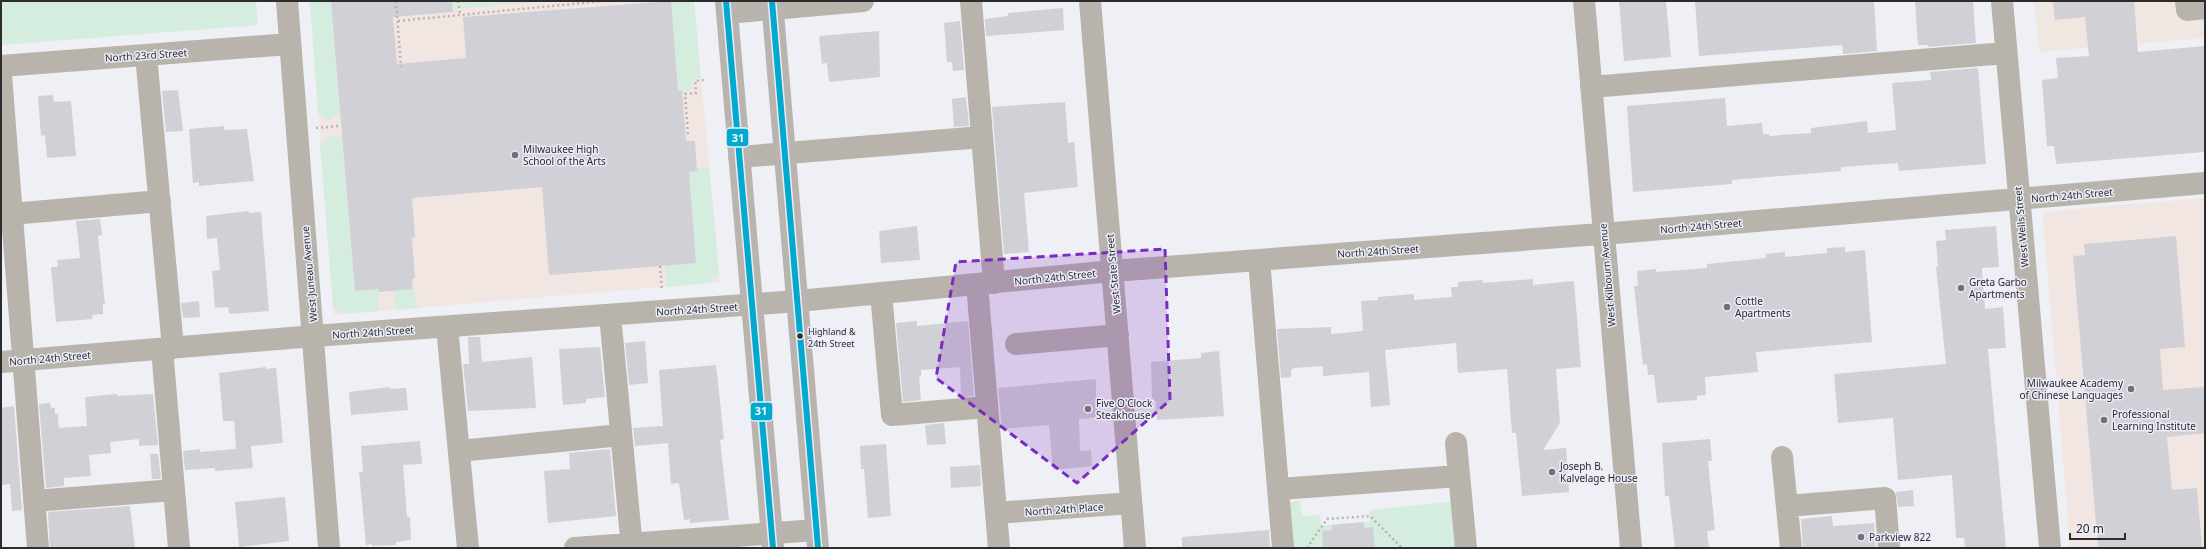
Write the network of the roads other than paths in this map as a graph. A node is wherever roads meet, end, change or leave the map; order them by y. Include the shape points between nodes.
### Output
1 (287, 1) edge
2 (863, 1) edge
3 (971, 1) edge
4 (1090, 1) edge
5 (1584, 1) edge
6 (2002, 1) edge
7 (2186, 1) edge
8 (773, 5) edge
9 (726, 7) edge
10 (2205, 8) edge
11 (290, 44) junction
12 (2006, 53) junction
13 (146, 55) junction
14 (1, 66) edge
15 (1, 75) edge
16 (1591, 87) junction
17 (982, 137) junction
18 (785, 152) junction
19 (739, 156) junction
20 (2205, 183) edge
21 (2019, 200) junction
22 (160, 201) junction
23 (12, 214) junction
24 (1603, 234) junction
25 (1259, 260) junction
26 (1113, 271) junction
27 (985, 283) junction
28 (881, 293) junction
29 (798, 301) junction
30 (751, 305) junction
31 (610, 315) junction
32 (447, 327) junction
33 (314, 336) junction
34 (1118, 336) junction
35 (1016, 344) dead end
36 (168, 348) junction
37 (23, 360) junction
38 (1, 362) edge
39 (987, 407) junction
40 (621, 435) junction
41 (1456, 444) dead end
42 (459, 451) junction
43 (1782, 457) dead end
44 (1459, 476) junction
45 (1279, 489) junction
46 (174, 490) junction
47 (34, 501) junction
48 (1131, 504) junction
49 (1787, 506) junction
50 (996, 513) junction
51 (817, 539) edge
52 (772, 541) edge
53 (632, 546) edge
54 (38, 548) edge
55 (179, 548) edge
56 (329, 548) edge
57 (468, 548) edge
58 (575, 548) edge
59 (999, 548) edge
60 (1135, 548) edge
61 (1283, 548) edge
62 (1466, 548) edge
63 (1631, 548) edge
64 (1791, 548) edge
65 (1889, 548) edge
66 (2050, 548) edge

1 - 11 street, West Juneau Avenue
2 - 8 street
3 - 17 street
4 - 26 street, West State Street
5 - 16 street, West Kilbourn Avenue
6 - 12 street, West Wells Street
7 - 10 street via 2187,10
8 - 9 street
8 - 18 main road
9 - 19 main road
11 - 13 street, North 23rd Street
11 - 33 street, West Juneau Avenue
12 - 16 street
12 - 21 street, West Wells Street
13 - 14 street, North 23rd Street
13 - 22 street
15 - 23 street
16 - 24 street, West Kilbourn Avenue
17 - 18 street
17 - 27 street
18 - 19 street
18 - 29 main road
19 - 30 main road
20 - 21 street, North 24th Street
21 - 24 street, North 24th Street
21 - 66 street, West Wells Street
22 - 23 street
22 - 36 street
23 - 37 street
24 - 25 street, North 24th Street
24 - 63 street, West Kilbourn Avenue
25 - 26 street, North 24th Street
25 - 45 street
26 - 27 street, North 24th Street
26 - 34 street, West State Street
27 - 28 street, North 24th Street
27 - 39 street
28 - 29 street, North 24th Street
28 - 39 street via 892,415
29 - 30 street, North 24th Street
29 - 51 main road
30 - 31 street, North 24th Street
30 - 52 main road
31 - 32 street, North 24th Street
31 - 40 street
32 - 33 street, North 24th Street
32 - 42 street
33 - 36 street, North 24th Street
33 - 56 street, West Juneau Avenue
34 - 35 street
34 - 48 street, West State Street
36 - 37 street, North 24th Street
36 - 46 street
37 - 38 street, North 24th Street
37 - 47 street
39 - 50 street
40 - 42 street
40 - 53 street
41 - 44 street
42 - 57 street
43 - 49 street
44 - 45 street
44 - 62 street
45 - 61 street
46 - 47 street
46 - 55 street
47 - 54 street
48 - 50 street, North 24th Place
48 - 60 street, West State Street
49 - 64 street
49 - 65 street via 1885,498
50 - 59 street
51 - 52 street
52 - 53 street
53 - 58 street

